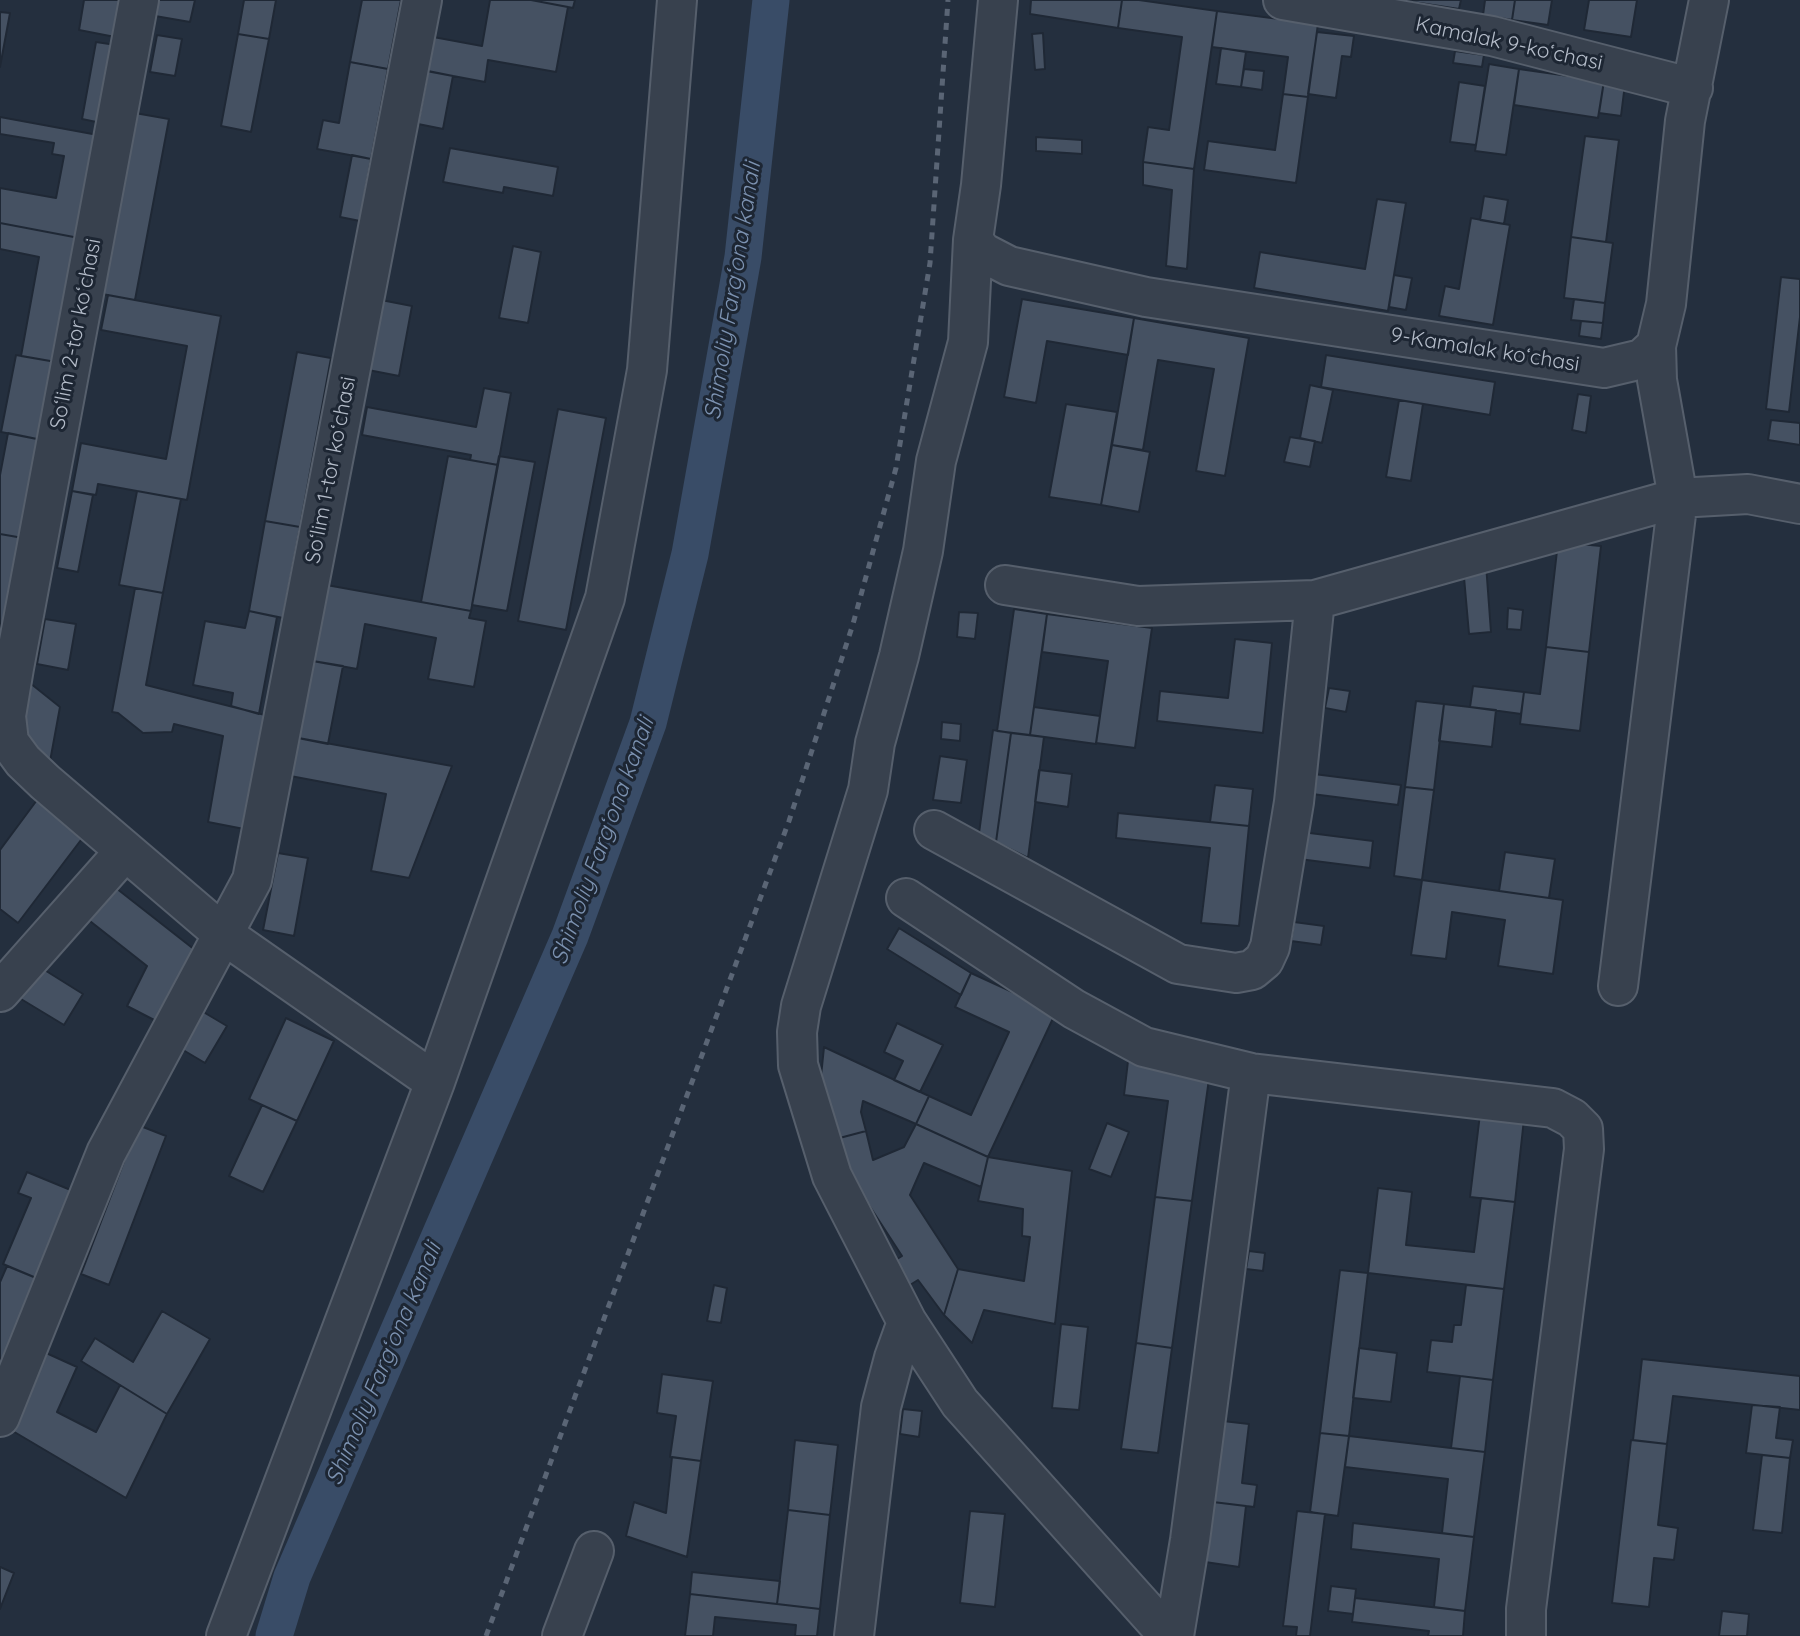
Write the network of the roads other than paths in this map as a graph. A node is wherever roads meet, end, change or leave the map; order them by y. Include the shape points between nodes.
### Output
1 (139, 0) edge
2 (422, 0) edge
3 (677, 0) edge
4 (998, 0) edge
5 (1283, 0) edge
6 (1709, 0) edge
7 (1693, 88) junction
8 (973, 240) junction
9 (1656, 346) junction
10 (1678, 498) junction
11 (1800, 504) edge
12 (1005, 585) dead end
13 (1315, 600) junction
14 (7, 665) edge
15 (934, 830) dead end
16 (125, 851) junction
17 (906, 898) dead end
18 (223, 934) junction
19 (1618, 986) dead end
20 (0, 992) edge
21 (1251, 1073) junction
22 (435, 1082) junction
23 (907, 1322) junction
24 (0, 1417) edge
25 (594, 1551) dead end
26 (226, 1636) edge
27 (562, 1636) edge
28 (855, 1636) edge
29 (1171, 1636) edge
30 (1526, 1636) edge

1 - 14 street, Soʻlim 2-tor koʻchasi
2 - 18 street, Soʻlim 1-tor koʻchasi via 252,880
3 - 22 street via 647,370 604,598
4 - 8 street
5 - 7 street, Kamalak 9-koʻchasi via 1492,36
6 - 7 street
7 - 9 street via 1685,121 1666,304
8 - 9 street, 9-Kamalak koʻchasi via 982,253 1020,269 1215,309 1604,369 1642,359
8 - 23 street via 968,342 936,461 923,551 875,743 868,790 811,971 797,1032 798,1065 832,1176
9 - 10 street via 1657,380
10 - 11 street via 1748,494
10 - 13 street
10 - 19 street
12 - 13 street via 1138,606
13 - 15 street via 1294,802 1270,947 1252,970 1236,973 1178,964
14 - 16 street, Soʻlim 2-tor koʻchasi via 9,742 30,768
16 - 18 street
16 - 20 street
17 - 21 street via 1074,1009 1144,1046
18 - 22 street
18 - 24 street, Soʻlim 1-tor koʻchasi via 106,1153
21 - 29 street via 1190,1540
21 - 30 street via 1553,1108 1583,1129
22 - 26 street
23 - 28 street via 881,1407
23 - 29 street via 960,1403
25 - 27 street

